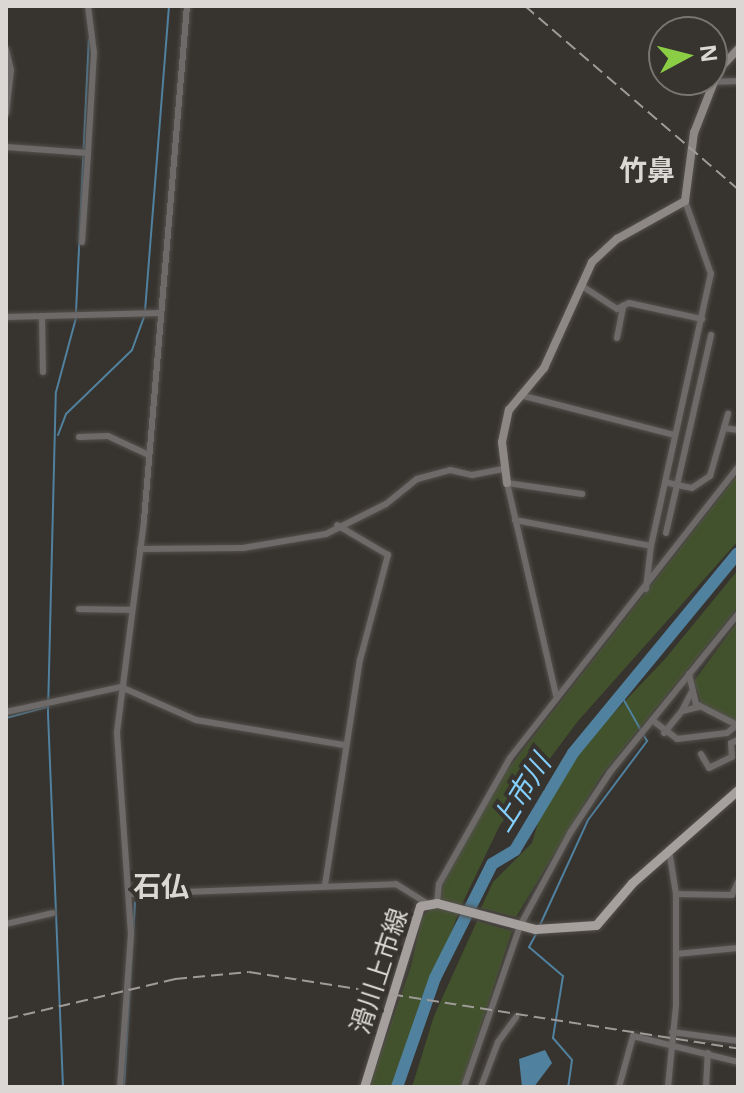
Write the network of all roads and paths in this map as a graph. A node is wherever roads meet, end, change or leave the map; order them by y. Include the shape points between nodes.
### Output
1 (88, 6) edge
2 (187, 6) edge
3 (6, 49) edge
4 (8, 70) edge
5 (708, 96) edge
6 (8, 101) edge
7 (6, 114) edge
8 (6, 147) edge
9 (88, 153) junction
10 (685, 201) junction
11 (82, 242) dead end
12 (582, 286) junction
13 (623, 306) junction
14 (161, 313) junction
15 (42, 316) junction
16 (6, 317) edge
17 (702, 319) junction
18 (711, 335) dead end
19 (617, 338) dead end
20 (43, 372) dead end
21 (520, 395) junction
22 (728, 414) dead end
23 (724, 428) junction
24 (738, 430) edge
25 (675, 435) junction
26 (79, 437) dead end
27 (149, 455) junction
28 (738, 467) edge
29 (504, 469) junction
30 (665, 482) junction
31 (507, 483) junction
32 (677, 485) junction
33 (582, 494) dead end
34 (515, 520) junction
35 (337, 525) junction
36 (666, 533) dead end
37 (651, 546) junction
38 (140, 549) junction
39 (646, 589) junction
40 (79, 609) dead end
41 (132, 610) junction
42 (738, 614) edge
43 (688, 674) junction
44 (121, 687) junction
45 (691, 693) junction
46 (556, 695) junction
47 (700, 707) junction
48 (682, 711) junction
49 (6, 712) edge
50 (652, 720) junction
51 (737, 725) edge
52 (664, 733) junction
53 (738, 740) edge
54 (344, 745) junction
55 (701, 754) dead end
56 (738, 790) edge
57 (669, 850) junction
58 (738, 882) edge
59 (325, 885) junction
60 (129, 894) junction
61 (676, 894) junction
62 (432, 903) junction
63 (53, 913) dead end
64 (6, 924) edge
65 (520, 926) junction
66 (738, 948) edge
67 (676, 954) junction
68 (516, 1017) dead end
69 (672, 1032) junction
70 (738, 1041) edge
71 (671, 1044) junction
72 (708, 1053) junction
73 (738, 1062) edge
74 (120, 1087) edge
75 (364, 1087) edge
76 (464, 1087) edge
77 (481, 1087) edge
78 (619, 1087) edge
79 (668, 1087) edge
80 (706, 1087) edge

1 - 9 street via 94,53
2 - 14 street
3 - 4 street
4 - 6 street
5 - 10 street via 694,133
6 - 7 street
8 - 9 street
9 - 11 street
10 - 12 street via 607,247 592,262
10 - 17 street via 711,274
12 - 13 street via 617,309
12 - 21 street via 544,368
13 - 17 street
13 - 19 street
14 - 15 street
14 - 27 street
15 - 16 street
15 - 20 street
17 - 25 street
18 - 32 street
21 - 25 street
21 - 29 street via 504,422
22 - 23 street
23 - 24 street
23 - 32 street via 710,476 692,488
25 - 30 street
26 - 27 street via 108,436
27 - 38 street
28 - 39 street
29 - 31 street
29 - 35 street via 472,475 450,470 417,479 386,504
30 - 32 street
30 - 37 street
31 - 33 street
31 - 34 street
32 - 36 street
34 - 37 street
34 - 46 street
35 - 38 street via 326,534 243,548
35 - 54 street via 388,555
37 - 39 street
38 - 41 street
39 - 46 street
40 - 41 street
41 - 44 street
42 - 43 street
43 - 45 street
43 - 50 street
44 - 49 street
44 - 54 street via 196,720
44 - 60 street via 117,732
45 - 47 street
45 - 48 street
46 - 62 street via 510,758
47 - 48 street
47 - 51 street
48 - 52 street
50 - 52 street
50 - 65 street via 570,833
51 - 52 street via 727,733 706,736 677,739
53 - 55 street via 731,743 732,757 709,768
54 - 59 street
56 - 57 main road, 滑川上市線
57 - 61 street
57 - 65 main road, 滑川上市線 via 596,925 548,930
58 - 61 street via 732,895
59 - 60 street
59 - 62 street via 396,884
60 - 74 street via 130,965
61 - 67 street
62 - 65 main road, 滑川上市線
62 - 75 main road, 滑川上市線 via 415,917
63 - 64 street
65 - 76 street
66 - 67 street
67 - 69 street
68 - 77 street via 498,1042
69 - 70 street
69 - 71 street
71 - 72 street
71 - 78 street via 633,1036
71 - 79 street
72 - 73 street
72 - 80 street

